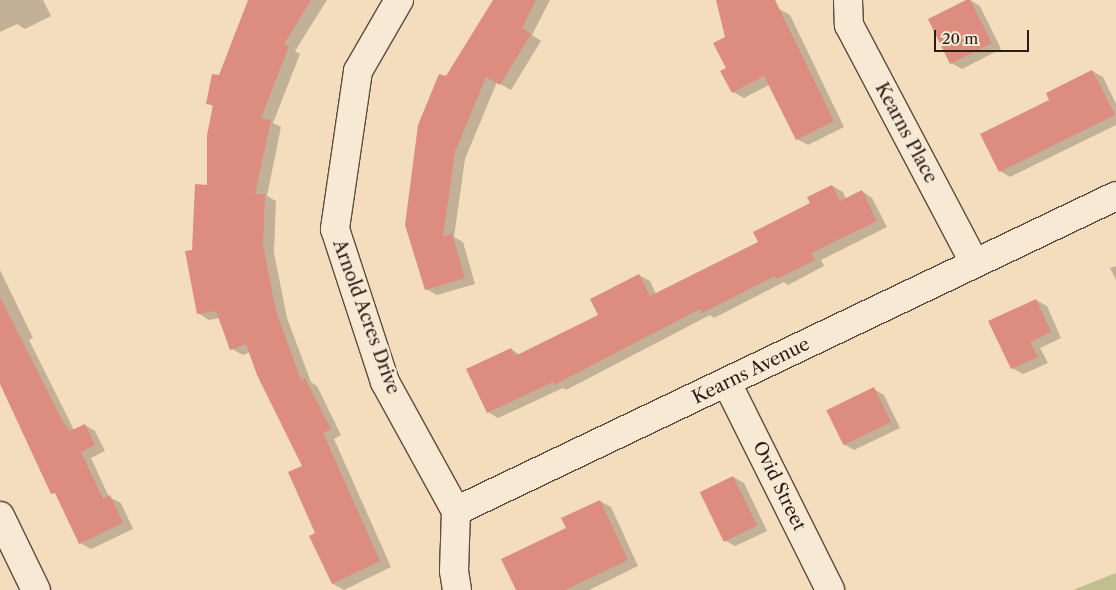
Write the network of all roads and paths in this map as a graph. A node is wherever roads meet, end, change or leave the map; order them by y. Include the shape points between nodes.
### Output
1 (399, 0) edge
2 (848, 0) edge
3 (1116, 196) edge
4 (974, 262) junction
5 (727, 383) junction
6 (456, 512) junction
7 (0, 516) edge
8 (36, 590) edge
9 (458, 590) edge
10 (830, 590) edge

1 - 6 street, Arnold Acres Drive via 358,71 335,228 385,382
2 - 4 street, Kearns Place via 849,25
3 - 4 street, Kearns Avenue
4 - 5 street, Kearns Avenue
5 - 6 street, Kearns Avenue
5 - 10 street, Ovid Street
6 - 9 street via 454,571
7 - 8 street

